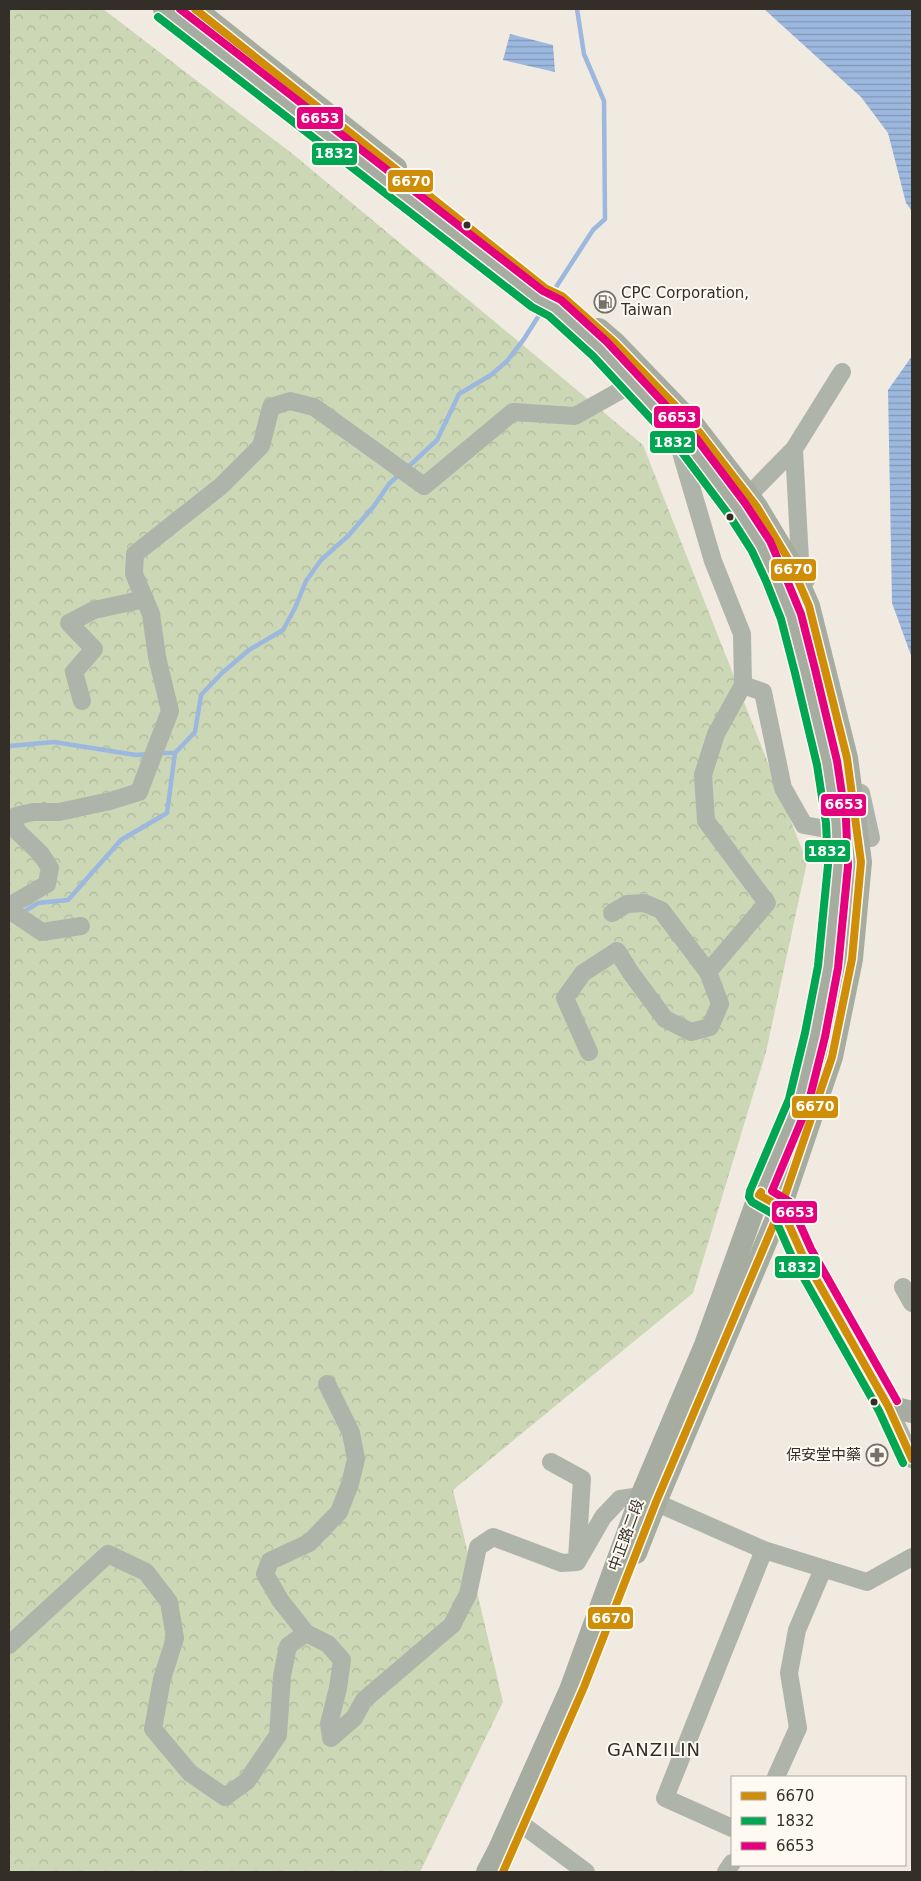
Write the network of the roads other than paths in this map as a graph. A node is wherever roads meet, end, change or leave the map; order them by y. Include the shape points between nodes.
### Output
1 (164, 9) edge
2 (195, 9) edge
3 (550, 298) junction
4 (605, 344) junction
5 (842, 372) dead end
6 (632, 384) junction
7 (674, 429) junction
8 (794, 449) junction
9 (748, 496) junction
10 (145, 599) junction
11 (743, 686) junction
12 (82, 701) dead end
13 (847, 833) junction
14 (9, 906) edge
15 (9, 910) edge
16 (612, 914) dead end
17 (81, 926) dead end
18 (708, 972) junction
19 (590, 1052) dead end
20 (759, 1195) junction
21 (781, 1207) junction
22 (903, 1287) dead end
23 (912, 1303) edge
24 (327, 1384) dead end
25 (904, 1408) edge
26 (912, 1459) edge
27 (550, 1462) dead end
28 (648, 1499) junction
29 (764, 1550) junction
30 (912, 1557) edge
31 (577, 1562) junction
32 (823, 1569) junction
33 (306, 1633) junction
34 (9, 1645) edge
35 (776, 1776) edge
36 (524, 1826) junction
37 (731, 1828) edge
38 (487, 1872) edge
39 (503, 1872) edge
40 (586, 1872) edge

1 - 3 main road, 中正路二段
2 - 3 main road, 中正路二段
3 - 4 main road, 中正路二段
4 - 6 main road, 中正路二段
4 - 9 main road, 中正路二段 via 693,424
5 - 8 street
6 - 7 main road, 中正路二段
6 - 10 street via 575,416 513,412 424,486 314,407 290,401 271,407 261,446 221,486 136,554 134,574
7 - 11 street via 713,561 742,634
7 - 13 main road, 中正路二段 via 738,509 761,546 775,577 791,616
8 - 9 street
8 - 13 street via 800,560 835,675 871,838
9 - 13 main road, 中正路二段 via 790,562 809,606 848,758
10 - 12 street via 94,610 69,623 94,649 74,672
10 - 14 street via 151,614 170,711 139,792 59,812 16,816 15,829 41,854 50,868 47,884
11 - 13 street via 763,692 783,788 804,825
11 - 18 street via 716,734 703,775 706,821 766,903
13 - 20 main road, 中正路二段 via 838,865 828,967 799,1102
13 - 21 main road, 中正路二段 via 861,862 852,959 832,1057
15 - 17 street via 42,932
16 - 18 street via 627,904 644,903 662,910
18 - 19 street via 720,1004 710,1027 690,1032 665,1019 617,951 583,973 565,998
20 - 21 main road
20 - 28 main road, 中正路二段
21 - 25 main road via 802,1254 836,1312
21 - 28 main road, 中正路二段
22 - 23 street
24 - 33 street via 351,1433 356,1459 350,1484 339,1512 309,1543 270,1561 265,1574 280,1600
25 - 26 street
27 - 31 street via 582,1479
28 - 29 street
28 - 31 street via 620,1499 603,1517
28 - 36 main road, 中正路二段 via 584,1687
28 - 38 main road, 中正路二段 via 570,1690
29 - 32 street
29 - 37 street via 665,1798
30 - 32 street via 867,1582
31 - 33 street via 562,1563 493,1537 478,1547 468,1594 452,1625 364,1700 354,1718 331,1738 329,1724 342,1660 328,1644
32 - 35 street via 797,1630 789,1673 798,1728
33 - 34 street via 288,1646 282,1676 278,1735 247,1781 225,1797 190,1773 154,1729 162,1679 175,1638 169,1602 146,1572 108,1554
36 - 39 main road, 中正路二段
36 - 40 street

